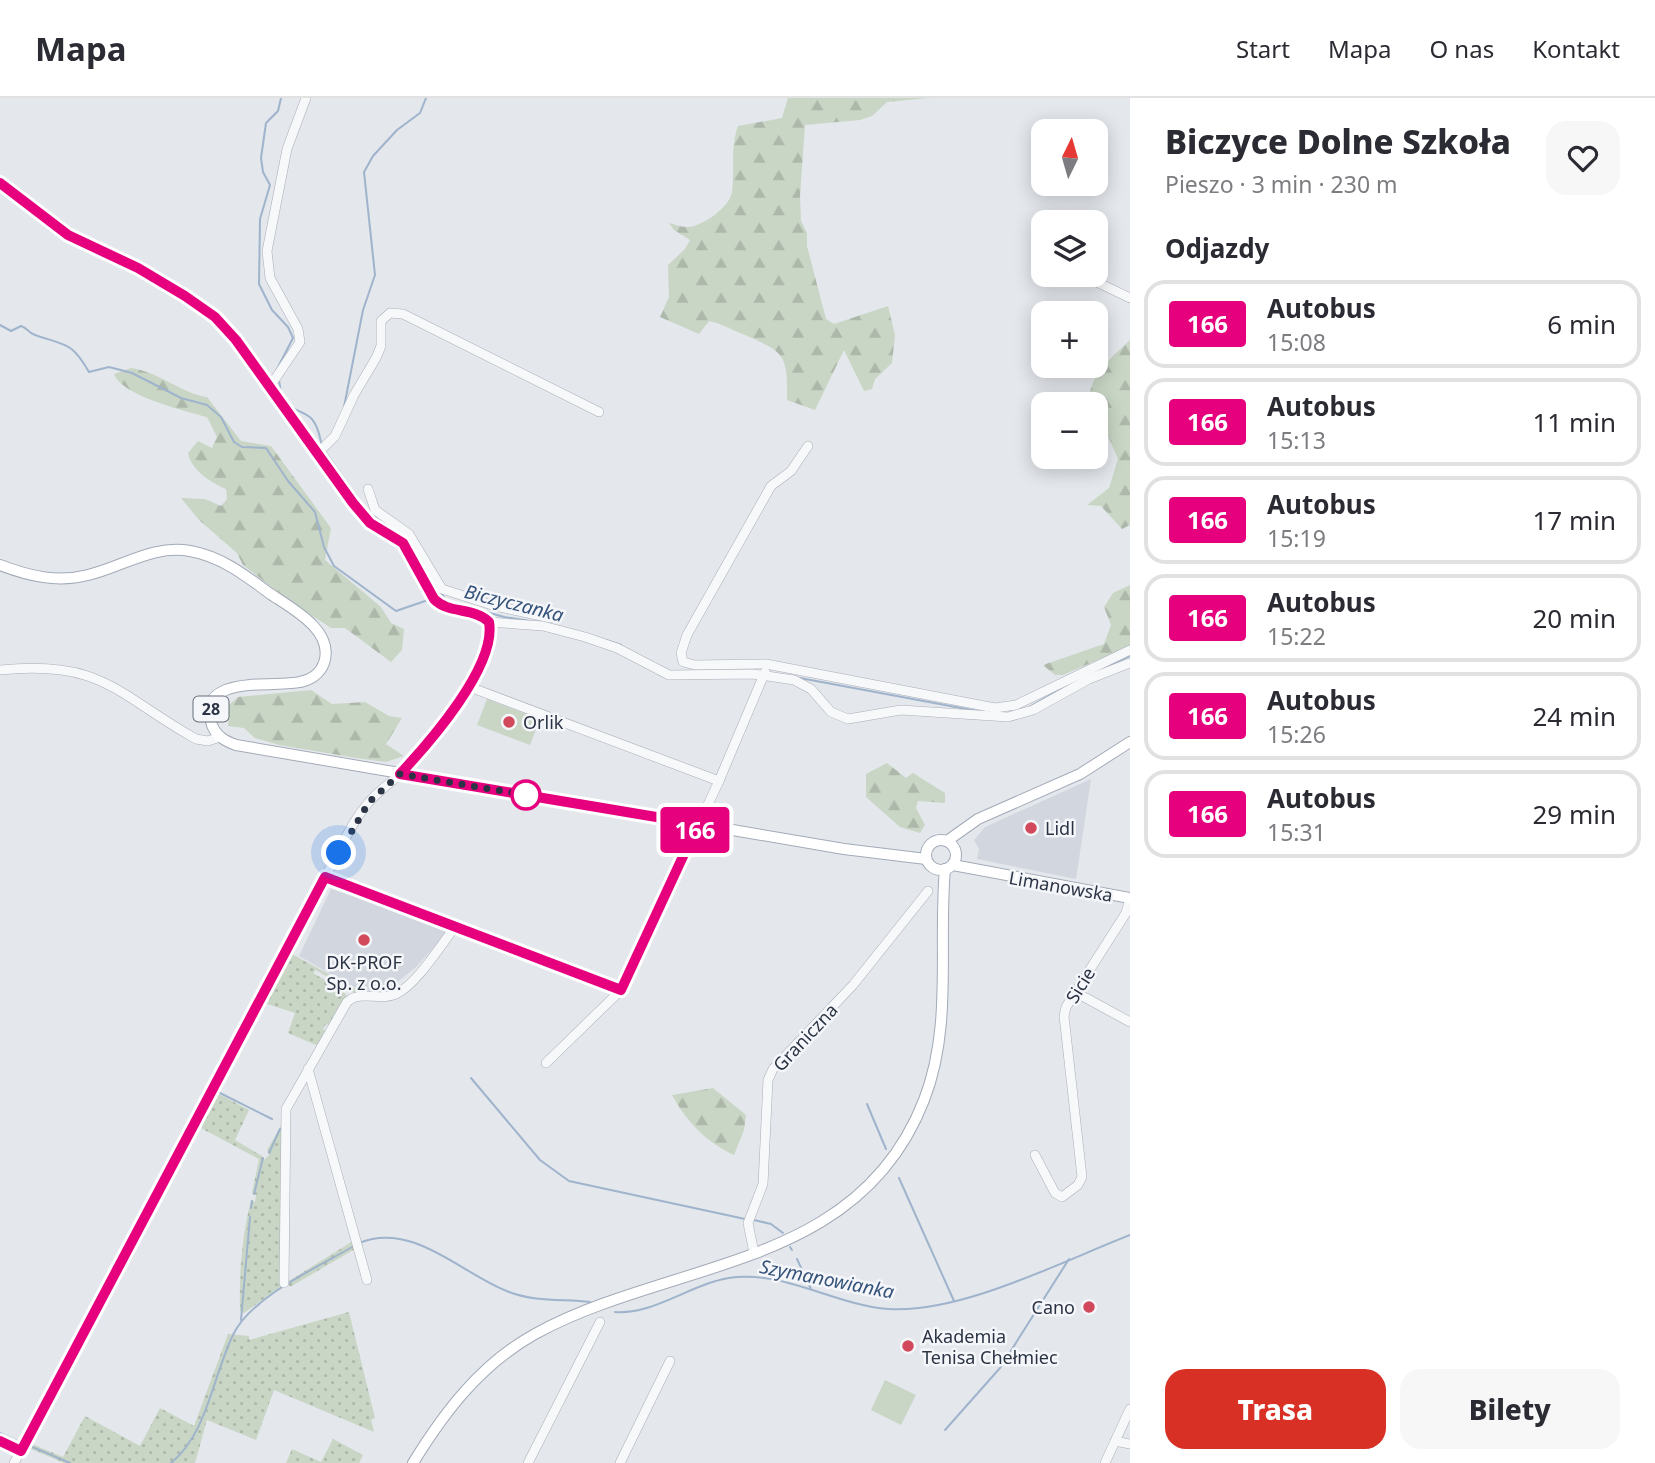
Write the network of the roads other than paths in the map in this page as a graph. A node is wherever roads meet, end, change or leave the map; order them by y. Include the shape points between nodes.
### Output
1 (306, 98) edge
2 (0, 183) edge
3 (1107, 287) edge
4 (1130, 298) edge
5 (275, 381) junction
6 (598, 412) dead end
7 (808, 446) dead end
8 (322, 449) junction
9 (368, 489) dead end
10 (409, 534) junction
11 (403, 543) junction
12 (0, 565) edge
13 (493, 615) junction
14 (551, 618) dead end
15 (1130, 650) edge
16 (1130, 663) edge
17 (766, 664) junction
18 (0, 670) edge
19 (765, 675) junction
20 (467, 686) junction
21 (220, 737) junction
22 (1130, 743) edge
23 (400, 774) junction
24 (719, 781) junction
25 (698, 824) junction
26 (926, 855) junction
27 (948, 858) junction
28 (325, 877) junction
29 (928, 891) dead end
30 (1130, 898) edge
31 (455, 927) junction
32 (621, 990) junction
33 (1075, 992) junction
34 (1130, 1022) edge
35 (546, 1063) dead end
36 (308, 1069) junction
37 (1035, 1155) dead end
38 (754, 1253) junction
39 (367, 1280) dead end
40 (284, 1283) dead end
41 (600, 1322) dead end
42 (670, 1361) dead end
43 (1130, 1409) edge
44 (0, 1441) edge
45 (1115, 1441) junction
46 (1130, 1444) edge
47 (21, 1451) junction
48 (14, 1463) edge
49 (413, 1463) edge
50 (528, 1463) edge
51 (620, 1463) edge
52 (1105, 1463) edge

1 - 5 street via 287,149 268,238 270,278 301,338 299,349
2 - 5 street via 68,235 138,268 215,317
3 - 4 street
5 - 8 street
6 - 8 street via 403,314 390,313 381,321 376,358
7 - 17 street via 791,471 771,486 681,653 682,662 695,665
8 - 11 street via 370,523
9 - 10 street via 375,510
10 - 11 street
10 - 13 street via 442,589
11 - 13 street via 441,606
12 - 21 main road, 28 via 64,579 153,552 190,551 225,563 280,600 319,633 325,648 323,665 315,676 301,682 224,690 210,715
13 - 14 street
13 - 19 street via 585,636 670,675
13 - 20 street via 485,653
15 - 17 street via 1016,705 995,708
16 - 19 street via 1008,717 901,710 848,719 831,712 804,684
17 - 19 street
18 - 21 street via 35,667 83,673 124,691 197,739
19 - 24 street
20 - 23 street via 448,717
20 - 24 street
21 - 23 main road, 28 via 241,747
22 - 27 main road via 1080,774 966,826
23 - 25 main road, 28
23 - 28 street via 369,802
24 - 25 street
25 - 26 main road, 28 via 884,854
25 - 32 street
26 - 27 main road
26 - 27 main road, 28 via 933,841
27 - 30 main road, Limanowska via 993,874
27 - 38 main road via 942,905 941,1027 933,1074 915,1120 884,1169 845,1206 809,1229
28 - 31 street
28 - 47 street
29 - 38 street, Graniczna via 853,985 773,1069 768,1080 763,1184 748,1223
30 - 33 street, Sicie via 1126,913
31 - 32 street
31 - 36 street via 404,989 386,997 354,997 347,1002
32 - 35 street
33 - 34 street
33 - 37 street, Sicie via 1064,1016 1082,1177 1078,1185 1062,1197 1055,1193
36 - 39 street
36 - 40 street via 286,1113
38 - 49 main road via 536,1334 483,1371 462,1393
41 - 50 street
42 - 51 street
43 - 45 street
44 - 47 street
45 - 46 street
45 - 52 street
47 - 48 street

